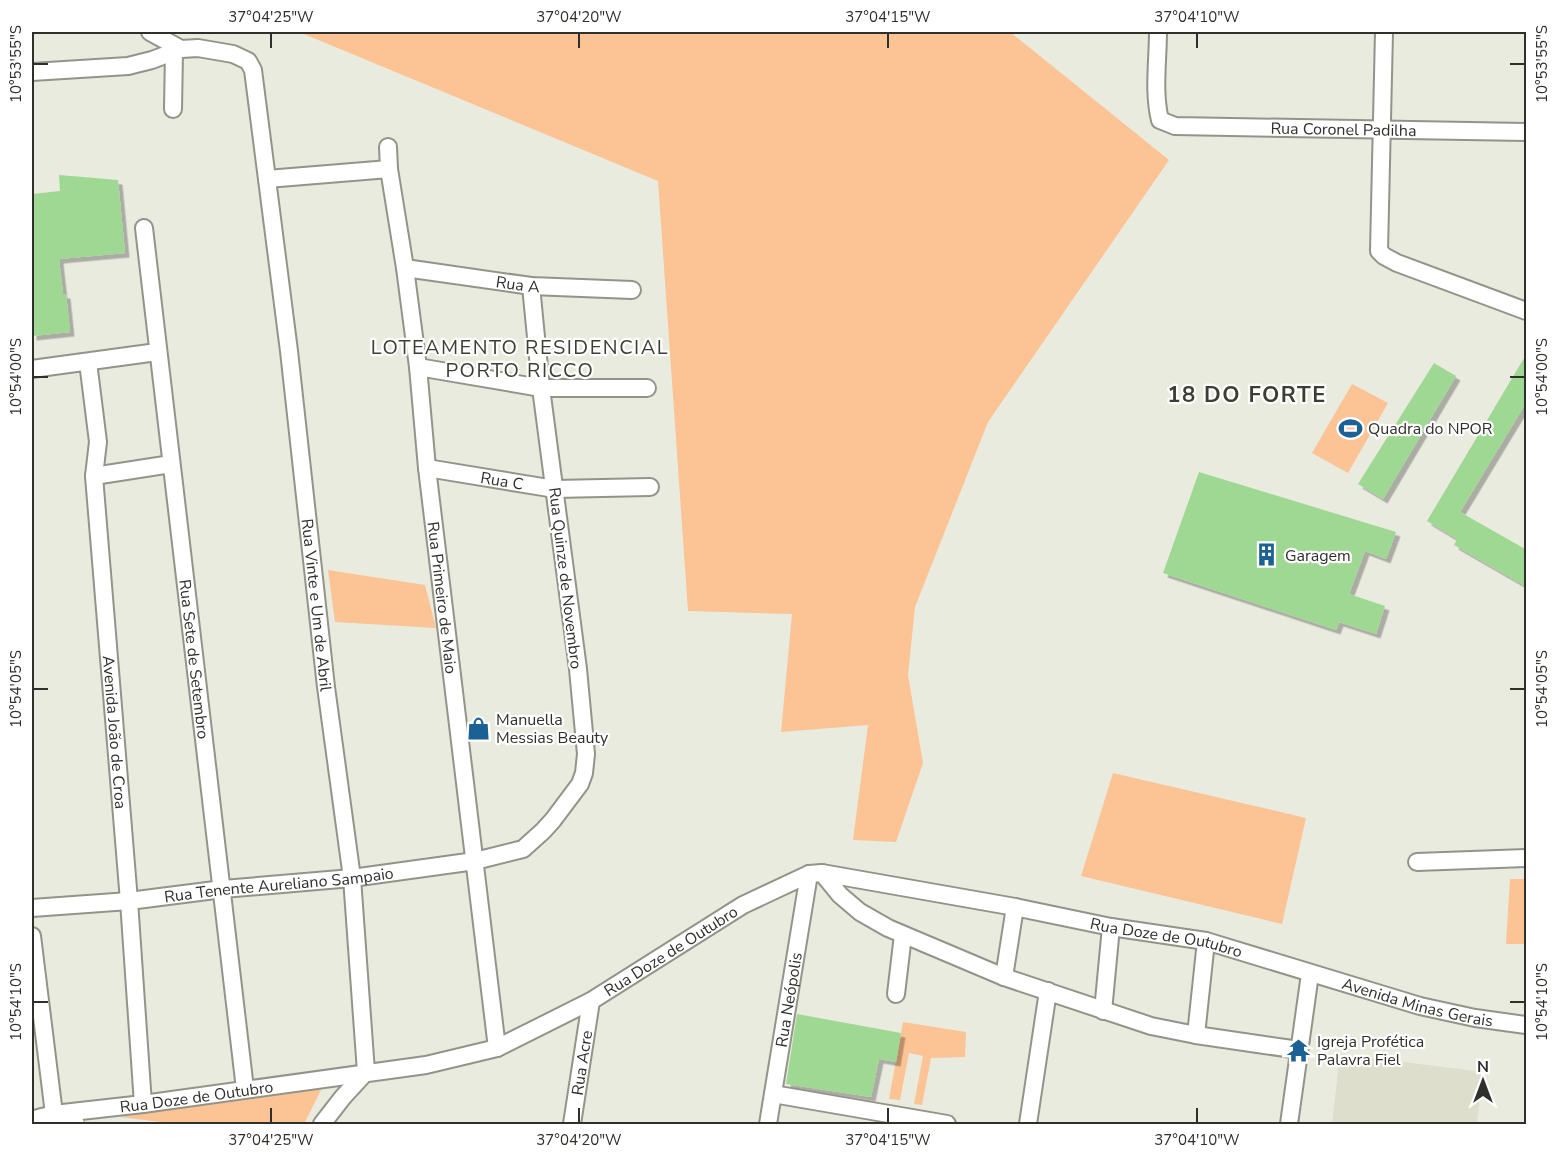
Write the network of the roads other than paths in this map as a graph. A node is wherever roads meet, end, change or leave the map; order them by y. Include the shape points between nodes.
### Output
1 (150, 32) edge
2 (1158, 32) edge
3 (1384, 32) edge
4 (178, 50) junction
5 (32, 72) edge
6 (173, 109) dead end
7 (1382, 129) junction
8 (1527, 132) edge
9 (387, 147) dead end
10 (389, 169) junction
11 (267, 179) junction
12 (144, 228) dead end
13 (405, 268) junction
14 (531, 286) junction
15 (632, 290) dead end
16 (1527, 311) edge
17 (157, 352) junction
18 (88, 362) junction
19 (418, 367) junction
20 (32, 369) edge
21 (541, 388) junction
22 (647, 388) dead end
23 (171, 464) junction
24 (427, 468) junction
25 (94, 476) junction
26 (650, 487) dead end
27 (555, 489) junction
28 (523, 849) joint
29 (1527, 858) edge
30 (475, 861) junction
31 (1417, 862) dead end
32 (816, 874) junction
33 (352, 878) junction
34 (223, 889) junction
35 (129, 901) junction
36 (1015, 907) junction
37 (32, 908) edge
38 (1111, 927) junction
39 (903, 935) junction
40 (32, 936) edge
41 (1206, 941) junction
42 (1310, 974) junction
43 (1004, 978) junction
44 (1048, 992) junction
45 (896, 994) dead end
46 (591, 1001) junction
47 (1103, 1011) junction
48 (1527, 1025) edge
49 (1196, 1035) junction
50 (497, 1048) junction
51 (1299, 1050) junction
52 (366, 1072) junction
53 (245, 1089) junction
54 (773, 1094) junction
55 (143, 1104) junction
56 (54, 1114) junction
57 (32, 1121) edge
58 (74, 1125) edge
59 (322, 1125) edge
60 (572, 1125) edge
61 (768, 1125) edge
62 (947, 1125) edge
63 (1028, 1125) edge
64 (1288, 1125) edge

1 - 4 street
2 - 7 street, Rua Coronel Padilha via 1160,120 1192,128
3 - 7 street
4 - 5 street via 128,66
4 - 6 street
4 - 11 street, Rua Vinte e Um de Abril via 198,48 233,54 248,61 253,70
7 - 8 street, Rua Coronel Padilha
7 - 16 street via 1379,250 1397,263
9 - 10 street, Rua Primeiro de Maio
10 - 11 street
10 - 13 street, Rua Primeiro de Maio
11 - 33 street, Rua Vinte e Um de Abril
12 - 17 street, Rua Sete de Setembro
13 - 14 street, Rua A
13 - 19 street, Rua Primeiro de Maio
14 - 15 street, Rua A
14 - 21 street, Rua Quinze de Novembro
17 - 18 street
17 - 23 street, Rua Sete de Setembro
18 - 20 street
18 - 25 street, Avenida João de Croa via 98,442
19 - 21 street
19 - 24 street, Rua Primeiro de Maio
21 - 22 street
21 - 27 street, Rua Quinze de Novembro
23 - 25 street
23 - 34 street, Rua Sete de Setembro
24 - 27 street, Rua C
24 - 30 street, Rua Primeiro de Maio
25 - 35 street, Avenida João de Croa
26 - 27 street, Rua C
27 - 28 street, Rua Quinze de Novembro via 578,669 585,764 578,788
28 - 30 street, Rua Tenente Aureliano Sampaio
29 - 31 street
30 - 33 street, Rua Tenente Aureliano Sampaio
30 - 50 street, Rua Primeiro de Maio
32 - 36 street, Rua Doze de Outubro
32 - 39 street via 860,912
32 - 46 street, Rua Doze de Outubro via 743,905
32 - 54 street, Rua Neópolis
33 - 34 street, Rua Tenente Aureliano Sampaio
33 - 52 street, Rua Vinte e Um de Abril
34 - 35 street, Rua Tenente Aureliano Sampaio
34 - 53 street, Rua Sete de Setembro
35 - 37 street, Rua Tenente Aureliano Sampaio
35 - 55 street, Avenida João de Croa
36 - 38 street, Rua Doze de Outubro
36 - 43 street
38 - 41 street, Rua Doze de Outubro
38 - 47 street
39 - 43 street
39 - 45 street
40 - 56 street
41 - 42 street, Rua Doze de Outubro
41 - 49 street
42 - 48 street, Avenida Minas Gerais via 1420,1006
42 - 51 street
43 - 44 street
44 - 47 street
44 - 63 street
46 - 50 street, Rua Doze de Outubro
46 - 60 street, Rua Acre
47 - 49 street
49 - 51 street
50 - 52 street, Rua Doze de Outubro via 426,1065
51 - 64 street
52 - 53 street, Rua Doze de Outubro
52 - 59 street
53 - 55 street, Rua Doze de Outubro
54 - 61 street, Rua Neópolis
54 - 62 street
55 - 56 street, Rua Doze de Outubro
56 - 57 street, Rua Doze de Outubro
57 - 58 main road

